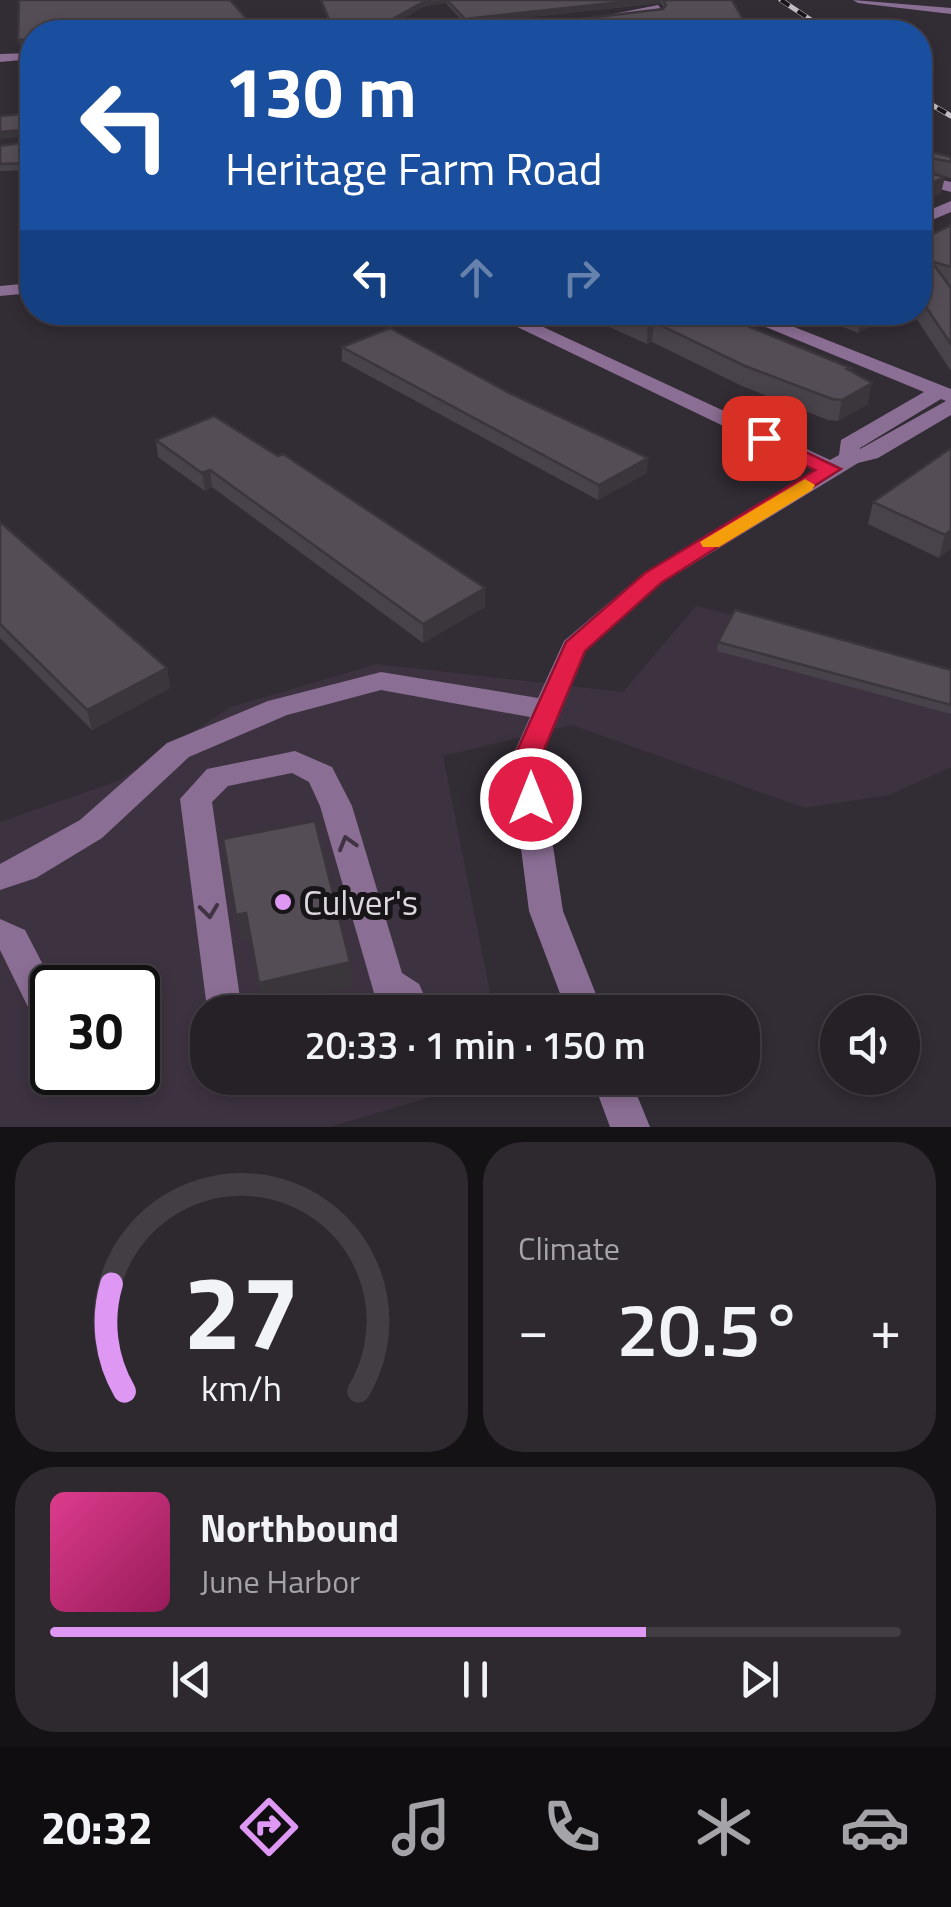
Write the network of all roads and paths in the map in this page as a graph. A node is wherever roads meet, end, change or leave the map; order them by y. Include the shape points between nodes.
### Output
1 (858, 0) edge
2 (658, 8) edge
3 (951, 11) edge
4 (602, 20) edge
5 (525, 325) edge
6 (770, 325) edge
7 (947, 398) edge
8 (840, 463) junction
9 (548, 710) junction
10 (0, 878) edge
11 (0, 933) edge
12 (30, 974) edge
13 (222, 995) edge
14 (406, 995) dead end
15 (579, 995) edge
16 (617, 1095) edge
17 (630, 1127) edge

1 - 3 street
2 - 4 street
5 - 8 street
6 - 7 street
7 - 8 street via 870,453
8 - 9 street via 653,578 574,647
9 - 10 street via 381,681 278,708 178,750 91,829
9 - 15 street via 526,762 546,911
11 - 12 street via 13,940
14 -> 13 street via 387,982 336,806 321,775 295,762 218,776 196,799
16 - 17 street

